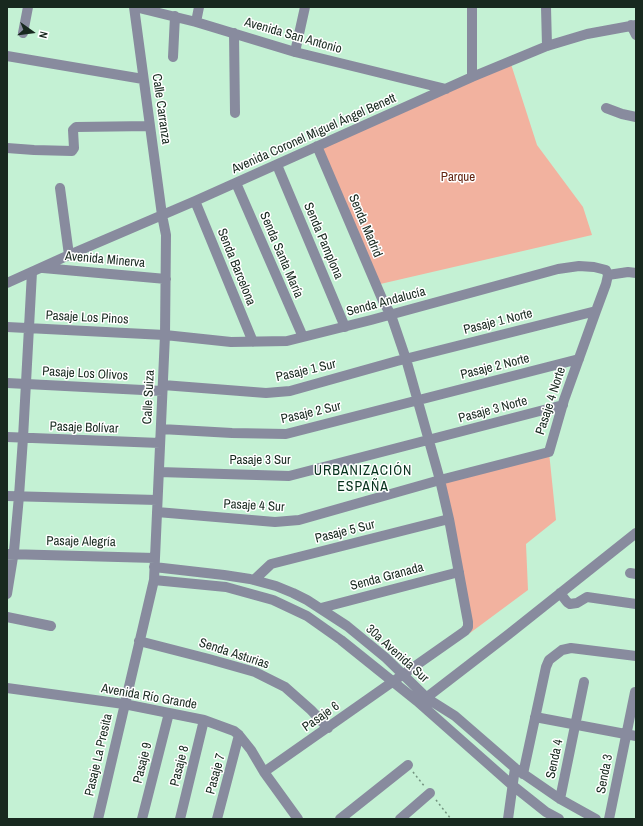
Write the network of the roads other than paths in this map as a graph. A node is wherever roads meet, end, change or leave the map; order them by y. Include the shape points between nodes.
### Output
1 (28, 7) edge
2 (134, 7) edge
3 (199, 7) edge
4 (305, 7) edge
5 (472, 7) edge
6 (546, 7) edge
7 (175, 16) junction
8 (196, 22) junction
9 (633, 25) edge
10 (23, 33) dead end
11 (234, 33) junction
12 (636, 35) edge
13 (547, 46) junction
14 (295, 52) junction
15 (7, 56) edge
16 (173, 58) dead end
17 (472, 78) junction
18 (143, 79) junction
19 (446, 89) junction
20 (606, 108) dead end
21 (235, 113) dead end
22 (636, 117) edge
23 (150, 126) junction
24 (317, 146) junction
25 (7, 148) edge
26 (276, 165) junction
27 (236, 183) junction
28 (60, 188) dead end
29 (195, 201) junction
30 (162, 215) junction
31 (70, 255) junction
32 (42, 267) junction
33 (32, 272) junction
34 (636, 273) edge
35 (608, 275) junction
36 (166, 279) junction
37 (7, 283) edge
38 (596, 310) junction
39 (391, 315) junction
40 (7, 327) edge
41 (346, 327) junction
42 (29, 328) junction
43 (165, 335) junction
44 (303, 337) junction
45 (253, 342) junction
46 (406, 359) junction
47 (579, 359) junction
48 (7, 383) edge
49 (26, 385) junction
50 (163, 388) junction
51 (417, 400) junction
52 (563, 405) junction
53 (161, 429) junction
54 (7, 437) edge
55 (23, 438) junction
56 (430, 440) junction
57 (160, 443) junction
58 (159, 472) junction
59 (440, 480) junction
60 (7, 496) edge
61 (19, 496) junction
62 (157, 500) junction
63 (157, 512) junction
64 (449, 519) junction
65 (636, 532) edge
66 (10, 554) edge
67 (154, 562) junction
68 (459, 572) junction
69 (154, 580) junction
70 (254, 580) junction
71 (560, 593) junction
72 (7, 594) edge
73 (300, 597) junction
74 (636, 604) edge
75 (321, 608) junction
76 (292, 610) junction
77 (7, 617) edge
78 (51, 626) dead end
79 (139, 641) junction
80 (636, 656) edge
81 (403, 675) junction
82 (393, 682) junction
83 (584, 682) dead end
84 (7, 688) edge
85 (635, 692) dead end
86 (423, 700) junction
87 (124, 704) junction
88 (169, 713) junction
89 (535, 717) junction
90 (204, 720) junction
91 (575, 724) junction
92 (328, 728) junction
93 (239, 735) junction
94 (631, 735) edge
95 (408, 765) dead end
96 (519, 771) junction
97 (264, 772) junction
98 (512, 785) junction
99 (430, 793) dead end
100 (560, 799) junction
101 (98, 819) edge
102 (142, 819) edge
103 (180, 819) edge
104 (217, 819) edge
105 (298, 819) edge
106 (340, 819) edge
107 (400, 819) edge
108 (508, 819) edge
109 (559, 819) edge
110 (596, 819) edge
111 (609, 819) edge

1 - 10 street
2 - 7 street, Avenida San Antonio
2 - 18 street, Calle Carranza
3 - 8 street
4 - 14 street
5 - 17 street
6 - 13 street
7 - 8 street, Avenida San Antonio
7 - 16 street
8 - 11 street, Avenida San Antonio
9 - 12 street
9 - 13 street, Avenida Coronel Miguel Ángel Benett via 587,34
11 - 14 street, Avenida San Antonio
11 - 21 street
13 - 17 street, Avenida Coronel Miguel Ángel Benett
14 - 19 street, Avenida San Antonio
15 - 18 street
17 - 19 street, Avenida Coronel Miguel Ángel Benett
18 - 23 street, Calle Carranza
19 - 24 street, Avenida Coronel Miguel Ángel Benett
20 - 22 street
23 - 25 street via 76,127 73,130 72,151
23 - 30 street, Calle Carranza
24 - 26 street, Avenida Coronel Miguel Ángel Benett
24 - 39 street, Senda Madrid
26 - 27 street, Avenida Coronel Miguel Ángel Benett
26 - 41 street, Senda Pamplona
27 - 29 street, Avenida Coronel Miguel Ángel Benett
27 - 44 street, Senda Santa María
28 - 31 street
29 - 30 street, Avenida Coronel Miguel Ángel Benett
29 - 45 street, Senda Barcelona
30 - 31 street, Avenida Coronel Miguel Ángel Benett
30 - 36 street, Calle Suiza via 166,235
31 - 32 street, Avenida Coronel Miguel Ángel Benett
32 - 33 street, Avenida Coronel Miguel Ángel Benett
32 - 36 street, Avenida Minerva
33 - 37 street, Avenida Coronel Miguel Ángel Benett
33 - 42 street
34 - 35 street
35 - 38 street, Pasaje 4 Norte
35 - 39 street, Senda Andalucía via 606,270 579,266
36 - 43 street, Calle Suiza
38 - 46 street, Pasaje 1 Norte
38 - 47 street, Pasaje 4 Norte
39 - 41 street, Senda Andalucía
39 - 46 street, Senda Madrid
40 - 42 street, Pasaje Los Pinos
41 - 44 street, Senda Andalucía
42 - 43 street, Pasaje Los Pinos
42 - 49 street
43 - 45 street, Senda Andalucía
43 - 50 street, Calle Suiza
44 - 45 street, Senda Andalucía via 287,341
46 - 50 street, Pasaje 1 Sur via 290,391 266,393
46 - 51 street, Senda Madrid
47 - 51 street, Pasaje 2 Norte
47 - 52 street, Pasaje 4 Norte
48 - 49 street, Pasaje Los Olivos
49 - 50 street, Pasaje Los Olivos
49 - 55 street
50 - 53 street, Calle Suiza
51 - 53 street, Pasaje 2 Sur via 286,434
51 - 56 street, Senda Madrid
52 - 56 street, Pasaje 3 Norte
52 - 59 street, Pasaje 4 Norte via 549,452
53 - 57 street, Calle Suiza
54 - 55 street, Pasaje Bolívar
55 - 57 street, Pasaje Bolívar
55 - 61 street
56 - 58 street, Pasaje 3 Sur via 289,476
56 - 59 street, Senda Madrid
57 - 58 street, Calle Suiza
58 - 62 street, Calle Suiza
59 - 63 street, Pasaje 4 Sur via 299,520 275,522
59 - 64 street, Senda Madrid
60 - 61 street
61 - 62 street
61 - 66 street
62 - 63 street, Calle Suiza
63 - 67 street, Calle Suiza
64 - 68 street, Senda Madrid
64 - 70 street, Pasaje 5 Sur via 271,564
65 - 71 street
66 - 67 street, Pasaje Alegría
66 - 72 street
67 - 69 street, Calle Suiza
67 - 70 street, 30a Avenida Sur
68 - 75 street, Senda Granada
68 - 81 street, Pasaje 6 via 468,627
69 - 76 street, 30a Avenida Sur via 226,587 273,600
69 - 79 street, Pasaje La Presita
70 - 73 street, 30a Avenida Sur
71 - 74 street via 570,604 587,597
71 - 86 street
73 - 75 street, 30a Avenida Sur
73 - 76 street
75 - 81 street, 30a Avenida Sur via 347,626
76 - 82 street, 30a Avenida Sur via 306,616 341,640
77 - 78 street
79 - 87 street, Pasaje La Presita
79 - 92 street, Senda Asturias via 255,672 285,687
80 - 89 street via 578,648 562,650 549,660 546,667
81 - 82 street, Pasaje 6
81 - 86 street, 30a Avenida Sur
82 - 86 street, 30a Avenida Sur
82 - 92 street, Pasaje 6
83 - 91 street, Senda 4
84 - 87 street, Avenida Río Grande
85 - 94 street, Senda 3
86 - 96 street, 30a Avenida Sur via 455,716
86 - 98 street, 30a Avenida Sur
87 - 88 street, Avenida Río Grande
87 - 101 street, Pasaje La Presita
88 - 90 street, Avenida Río Grande
88 - 102 street, Pasaje 9
89 - 91 street
89 - 96 street
90 - 93 street, Avenida Río Grande
90 - 103 street, Pasaje 8
91 - 94 street
91 - 100 street, Senda 4
92 - 97 street, Pasaje 6
93 - 97 street, Avenida Río Grande
93 - 104 street, Pasaje 7
94 - 111 street, Senda 3
95 - 106 street
96 - 98 street
96 - 100 street, 30a Avenida Sur
97 - 105 street, Avenida Río Grande
98 - 108 street
98 - 109 street, 30a Avenida Sur
99 - 107 street
100 - 110 street, 30a Avenida Sur

